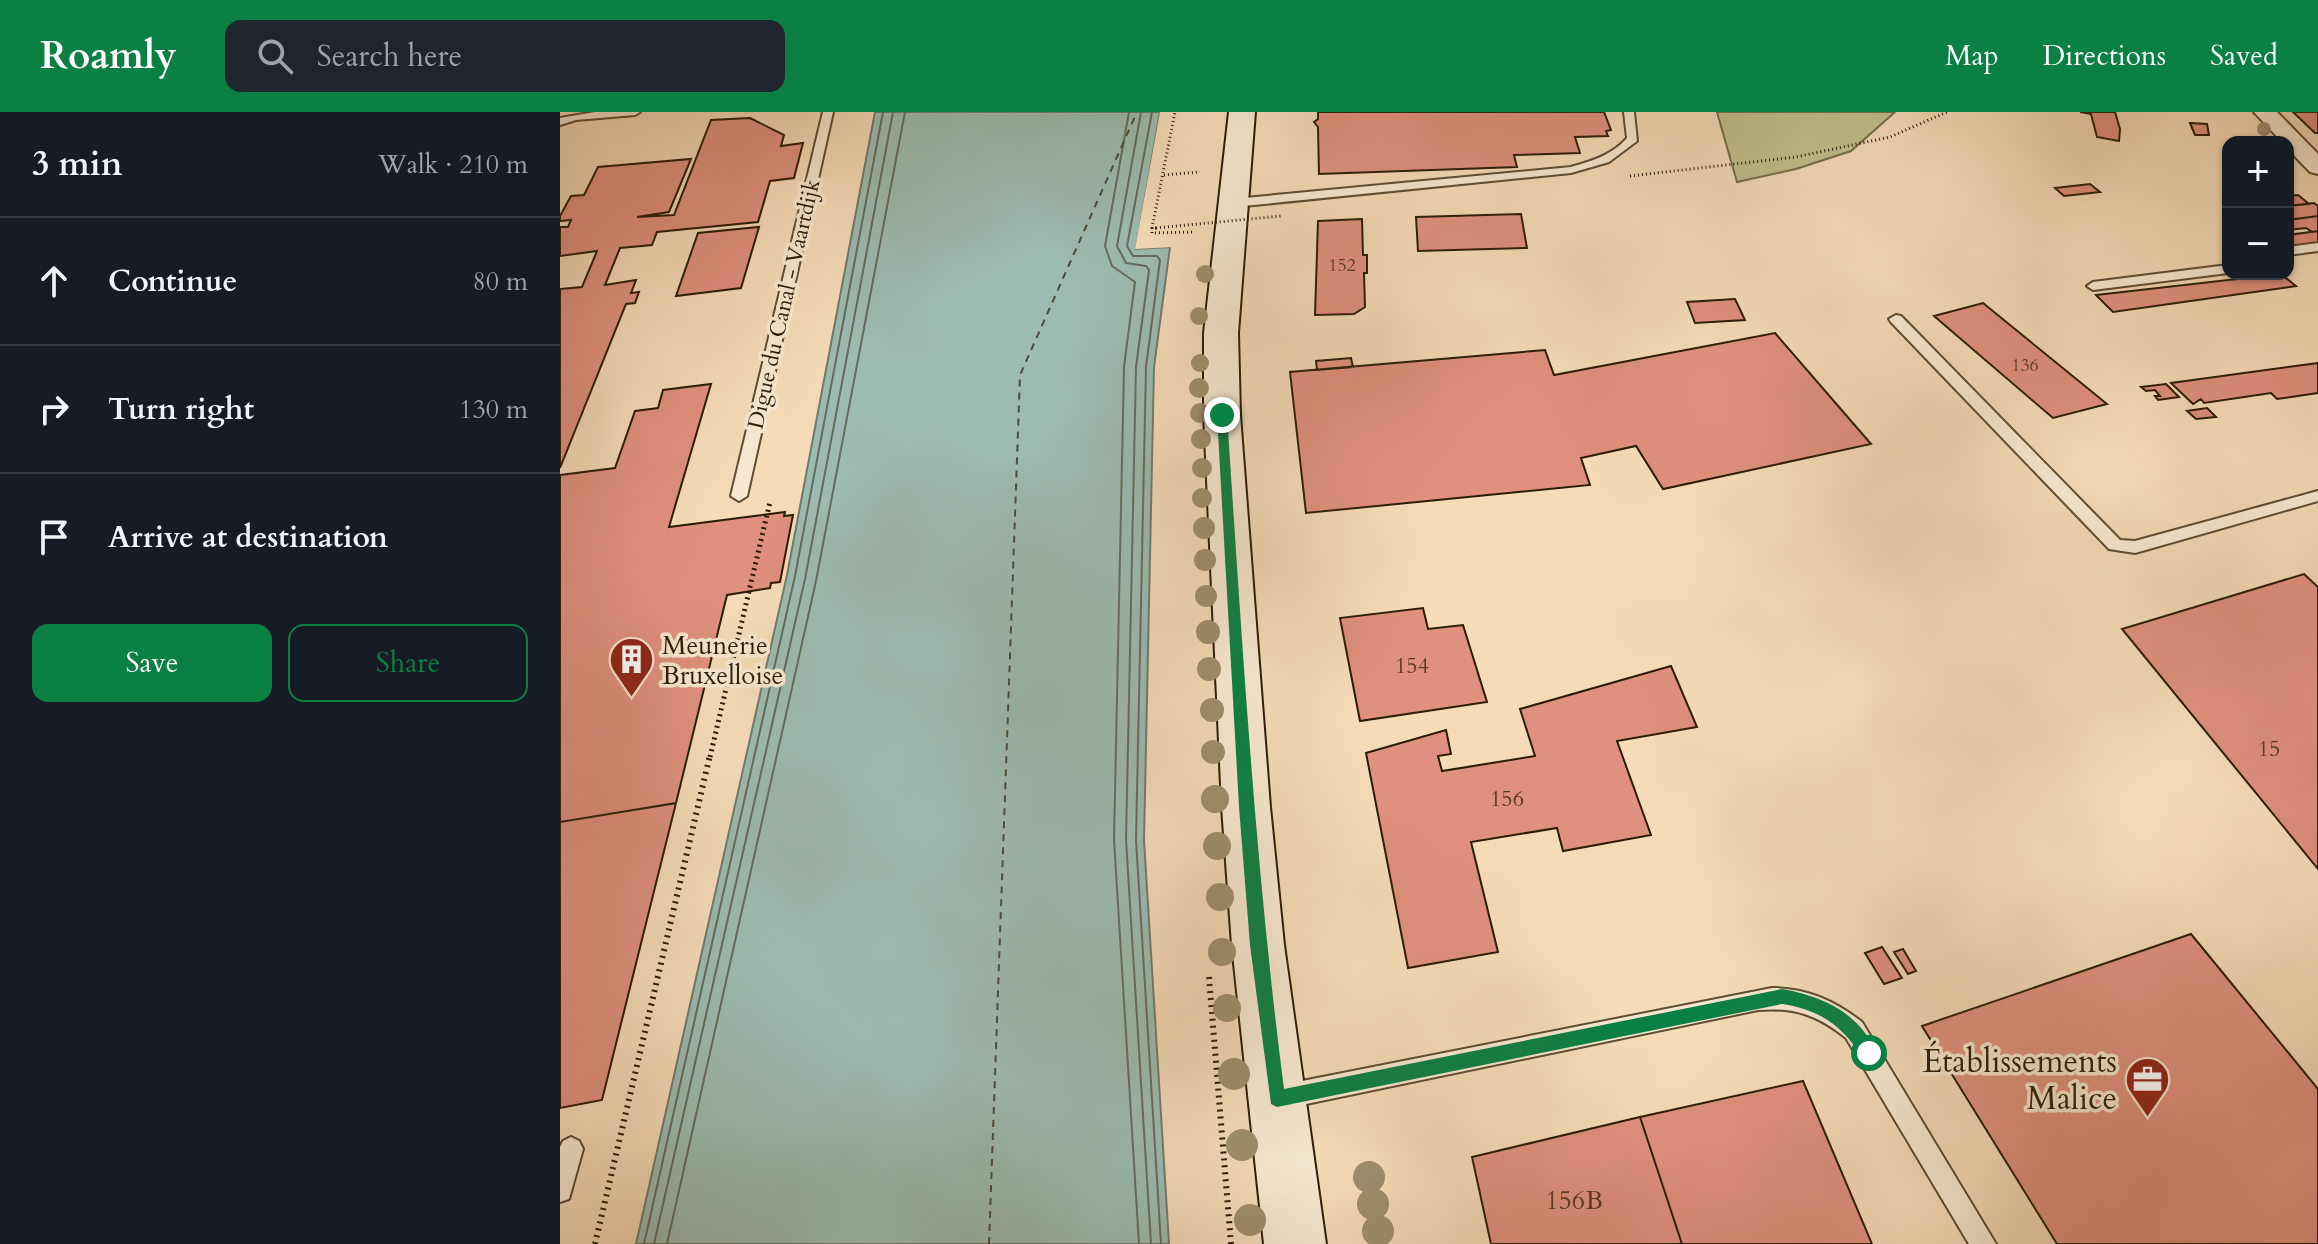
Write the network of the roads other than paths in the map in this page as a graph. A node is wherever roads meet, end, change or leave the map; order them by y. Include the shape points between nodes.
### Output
1 (635, 112) edge
2 (828, 112) edge
3 (1242, 112) edge
4 (1629, 112) edge
5 (2265, 112) edge
6 (560, 122) edge
7 (2316, 164) edge
8 (1222, 187) junction
9 (2318, 247) edge
10 (2294, 250) edge
11 (2222, 270) edge
12 (2093, 286) dead end
13 (1896, 319) dead end
14 (739, 496) dead end
15 (2318, 496) edge
16 (1277, 1098) junction
17 (571, 1149) dead end
18 (560, 1190) edge
19 (1295, 1244) edge
20 (1983, 1244) edge

1 - 6 lane
2 - 14 lane, Digue du Canal - Vaartdijk
3 - 8 main road
4 - 8 lane via 1633,139 1621,153 1571,170
5 - 7 street
8 - 16 main road via 1222,415 1247,823
9 - 10 lane
11 - 12 lane
13 - 15 lane via 2115,545 2135,547
16 - 19 main road
16 - 20 lane via 1758,1000 1808,1001 1833,1012 1854,1030
17 - 18 lane

